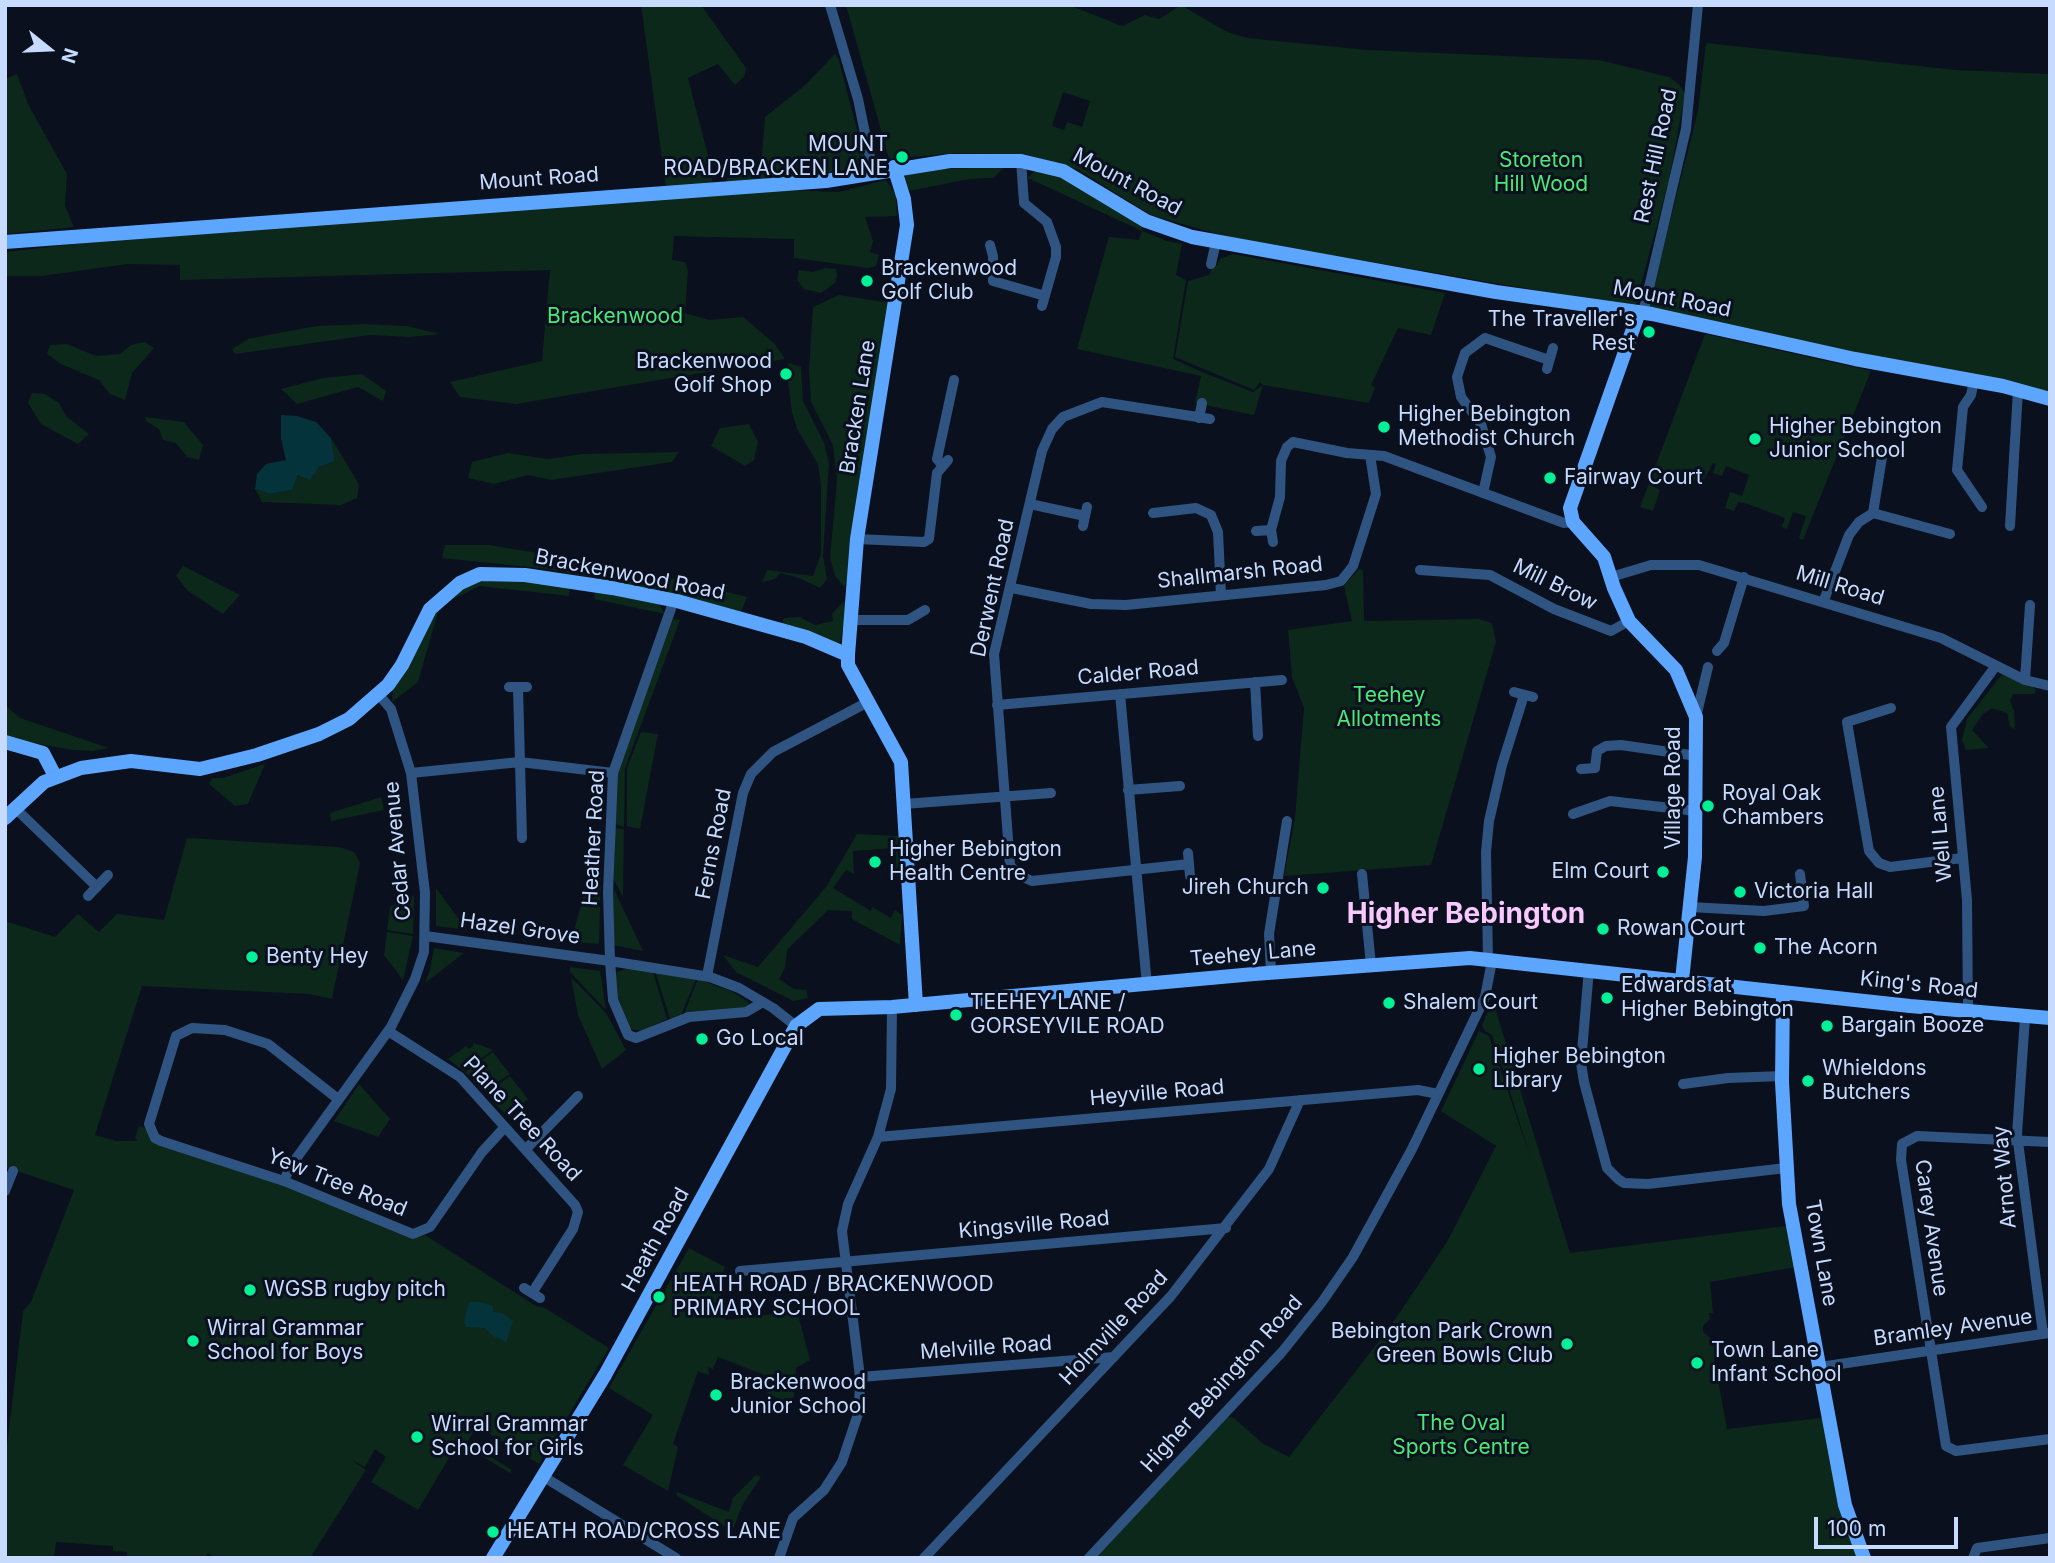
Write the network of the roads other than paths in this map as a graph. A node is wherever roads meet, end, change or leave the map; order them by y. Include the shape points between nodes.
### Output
1 (830, 5) edge
2 (1698, 5) edge
3 (1021, 161) junction
4 (894, 167) junction
5 (873, 172) junction
6 (5, 242) edge
7 (1216, 242) junction
8 (994, 249) dead end
9 (1211, 264) dead end
10 (1639, 316) junction
11 (1553, 348) dead end
12 (954, 380) dead end
13 (1974, 381) junction
14 (2018, 390) junction
15 (2050, 399) edge
16 (1202, 403) dead end
17 (1883, 451) dead end
18 (1370, 455) junction
19 (1958, 461) junction
20 (1972, 463) dead end
21 (1483, 492) junction
22 (1175, 495) dead end
23 (1030, 504) junction
24 (1982, 507) dead end
25 (1176, 509) junction
26 (1153, 513) dead end
27 (1873, 513) junction
28 (1085, 516) dead end
29 (1573, 522) junction
30 (2010, 526) dead end
31 (1271, 530) junction
32 (1256, 531) dead end
33 (1950, 534) dead end
34 (857, 539) junction
35 (1273, 542) dead end
36 (1420, 570) dead end
37 (1611, 577) junction
38 (1744, 577) junction
39 (1012, 588) junction
40 (1221, 595) junction
41 (674, 600) junction
42 (1824, 600) junction
43 (2030, 605) dead end
44 (925, 610) dead end
45 (850, 620) junction
46 (1629, 621) junction
47 (1717, 651) dead end
48 (848, 655) junction
49 (1708, 667) dead end
50 (1995, 667) junction
51 (1282, 680) dead end
52 (2025, 680) junction
53 (1255, 682) junction
54 (2050, 686) edge
55 (518, 687) dead end
56 (378, 694) junction
57 (1120, 694) junction
58 (1524, 695) dead end
59 (868, 702) junction
60 (997, 705) junction
61 (1891, 708) dead end
62 (1696, 717) junction
63 (1258, 736) dead end
64 (5, 742) edge
65 (1697, 756) junction
66 (520, 762) junction
67 (1581, 769) dead end
68 (411, 773) junction
69 (613, 773) junction
70 (1179, 774) dead end
71 (55, 776) junction
72 (1128, 790) junction
73 (1051, 794) dead end
74 (1004, 797) junction
75 (904, 804) junction
76 (1696, 811) junction
77 (10, 813) edge
78 (1573, 814) dead end
79 (1287, 821) dead end
80 (522, 838) dead end
81 (1962, 858) junction
82 (1189, 864) dead end
83 (1137, 870) junction
84 (1800, 873) dead end
85 (1362, 874) dead end
86 (108, 875) dead end
87 (97, 887) junction
88 (88, 896) dead end
89 (1690, 907) junction
90 (425, 936) junction
91 (1490, 960) junction
92 (610, 961) junction
93 (1370, 965) junction
94 (1589, 969) junction
95 (1271, 972) junction
96 (706, 976) junction
97 (1682, 980) junction
98 (1147, 985) junction
99 (1783, 992) junction
100 (763, 1002) junction
101 (916, 1005) junction
102 (892, 1007) junction
103 (1968, 1012) junction
104 (2025, 1017) junction
105 (2050, 1018) edge
106 (796, 1026) junction
107 (388, 1031) junction
108 (1782, 1076) junction
109 (1683, 1084) dead end
110 (1438, 1094) junction
111 (578, 1096) dead end
112 (338, 1099) junction
113 (1300, 1100) junction
114 (505, 1127) junction
115 (878, 1137) junction
116 (2017, 1140) junction
117 (2050, 1142) edge
118 (526, 1149) junction
119 (1786, 1168) junction
120 (13, 1171) dead end
121 (284, 1181) junction
122 (5, 1191) edge
123 (1226, 1228) junction
124 (845, 1260) junction
125 (740, 1271) dead end
126 (532, 1293) dead end
127 (2046, 1334) edge
128 (1930, 1351) junction
129 (1114, 1357) junction
130 (1820, 1367) junction
131 (860, 1377) junction
132 (2050, 1439) edge
133 (544, 1477) junction
134 (2050, 1538) edge
135 (659, 1553) edge
136 (494, 1558) edge
137 (676, 1558) edge
138 (779, 1558) edge
139 (924, 1558) edge
140 (1089, 1558) edge
141 (1864, 1558) edge
142 (1973, 1558) edge

1 - 5 street via 858,99
2 - 10 street, Rest Hill Road via 1686,129
3 - 4 street, Mount Road via 950,160
3 - 7 street, Mount Road via 1063,171 1164,230
3 - 8 street via 1024,203 1047,222 1056,247 1043,301 988,284
4 - 5 street, Mount Road
4 - 34 street, Bracken Lane via 907,225
5 - 6 street, Mount Road via 826,181
7 - 9 street
7 - 10 street, Mount Road
10 - 13 street, Mount Road
10 - 29 street via 1581,472 1570,508
11 - 21 street via 1548,364 1485,338 1465,353 1457,377 1461,397 1481,424 1491,457
12 - 34 street via 937,459 945,463 937,473 929,539
13 - 14 street, Mount Road
13 - 19 street via 1963,407
14 - 15 street, Mount Road
14 - 30 street
16 - 23 street, Derwent Road via 1204,419 1102,402 1063,417 1047,436
17 - 27 street
18 - 21 street
18 - 31 street via 1301,442 1287,447
18 - 40 street, Shallmarsh Road via 1376,494 1353,566 1341,581
19 - 20 street
19 - 24 street via 1957,470
21 - 29 street via 1564,523
22 - 25 street
23 - 28 street
23 - 39 street, Derwent Road
25 - 26 street
25 - 40 street via 1196,508 1211,515 1218,533
27 - 33 street
27 - 42 street via 1849,535
29 - 37 street, Village Road via 1604,557
31 - 32 street
31 - 35 street
34 - 45 street, Bracken Lane
36 - 46 street, Mill Brow via 1490,575 1554,610 1611,631
37 - 38 street, Mill Road via 1676,563
37 - 46 street, Village Road
38 - 42 street, Mill Road
38 - 47 street via 1724,643
39 - 40 street, Shallmarsh Road via 1108,605
39 - 60 street, Derwent Road via 994,654
41 - 48 street, Brackenwood Road via 806,637
41 - 56 street, Brackenwood Road via 525,575 480,574 460,583 430,609 402,665
41 - 69 street, Heather Road
42 - 50 street, Mill Road via 1941,638
43 - 52 street
44 - 45 street via 908,620
45 - 48 street, Bracken Lane
46 - 62 street, Village Road via 1676,670
48 - 59 street via 848,665
49 - 62 street
50 - 52 street, Mill Road
50 - 81 street, Well Lane via 1951,727
51 - 53 street, Calder Road
52 - 54 street, Mill Road
53 - 57 street, Calder Road
53 - 63 street
55 - 66 street
56 - 68 street, Cedar Avenue via 390,709
56 - 71 street, Brackenwood Road via 349,719 318,734 225,764 200,768 103,762
57 - 60 street, Calder Road
57 - 72 street
58 - 91 street, Higher Bebington Road via 1489,821 1485,865
59 - 75 street via 901,762
59 - 96 street, Ferns Road via 773,752 751,774 743,793
60 - 74 street, Derwent Road
61 - 81 street via 1847,722 1869,850 1879,863 1890,867
62 - 65 street, Village Road
64 - 71 street via 43,753
65 - 67 street via 1606,746 1597,751 1595,768
65 - 76 street, Village Road
66 - 68 street
66 - 69 street
66 - 80 street
68 - 90 street, Cedar Avenue via 425,893
69 - 92 street, Heather Road
70 - 72 street via 1180,790
71 - 77 street, Brackenwood Road
72 - 83 street
73 - 74 street
74 - 75 street
74 - 83 street, Derwent Road via 1010,865 1018,875 1032,881
75 - 101 street
76 - 78 street via 1610,800
76 - 89 street, Village Road
77 - 87 street
79 - 95 street via 1269,933
81 - 103 street, Well Lane
82 - 83 street, Derwent Road
83 - 98 street
84 - 89 street via 1804,906 1764,911
85 - 93 street
86 - 87 street
87 - 88 street
89 - 97 street, Village Road
90 - 92 street, Hazel Grove
90 - 107 street, Cedar Avenue via 415,979
91 - 93 street, Teehey Lane
91 - 94 street, Teehey Lane
91 - 110 street, Higher Bebington Road via 1491,981 1485,997
92 - 96 street, Hazel Grove
92 - 100 street, Heather Road via 613,1000 628,1035 636,1038 689,1017 746,1012
93 - 95 street, Teehey Lane
94 - 97 street, Teehey Lane
94 - 119 street via 1581,1063 1607,1168 1624,1183 1648,1184
95 - 98 street, Teehey Lane
96 - 100 street, Hazel Grove
97 - 99 street, Teehey Lane
98 - 101 street, Teehey Lane
99 - 103 street, King's Road
99 - 108 street, Town Lane
100 - 106 street, Hazel Grove
101 - 102 street, Teehey Lane
102 - 106 street via 819,1009
102 - 115 street via 891,1089
103 - 104 street, King's Road
104 - 105 street, King's Road
104 - 116 street, Arnot Way
106 - 133 street, Heath Road via 619,1350
107 - 112 street, Cedar Avenue
107 - 114 street, Plane Tree Road via 460,1077
108 - 109 street
108 - 119 street, Town Lane
110 - 113 street, Heyville Road via 1418,1090
110 - 140 street, Higher Bebington Road via 1374,1222 1322,1302 1282,1352
111 - 118 street
112 - 121 street, Cedar Avenue
112 - 121 street, Yew Tree Road via 268,1044 225,1030 187,1028 176,1036 149,1120 151,1132 161,1141
113 - 115 street, Heyville Road
113 - 123 street, Holmville Road via 1269,1169
114 - 118 street, Plane Tree Road
114 - 121 street, Yew Tree Road via 423,1233 413,1234
115 - 124 street via 844,1217
116 - 117 street
116 - 127 street, Arnot Way
116 - 128 street, Carey Avenue via 1917,1136 1902,1144
118 - 126 street, Plane Tree Road via 578,1212 573,1229
119 - 130 street, Town Lane
120 - 122 street
123 - 124 street, Kingsville Road
123 - 129 street, Holmville Road
124 - 125 street, Kingsville Road
124 - 131 street
127 - 128 street, Bramley Avenue
128 - 130 street, Bramley Avenue
128 - 132 street via 1943,1440 1951,1451
129 - 131 street, Melville Road
129 - 139 street, Holmville Road
130 - 141 street, Town Lane via 1845,1505
131 - 138 street via 859,1411 851,1443 824,1490 793,1518
133 - 135 street
133 - 136 street, Heath Road
134 - 142 street via 1977,1548
135 - 137 street

